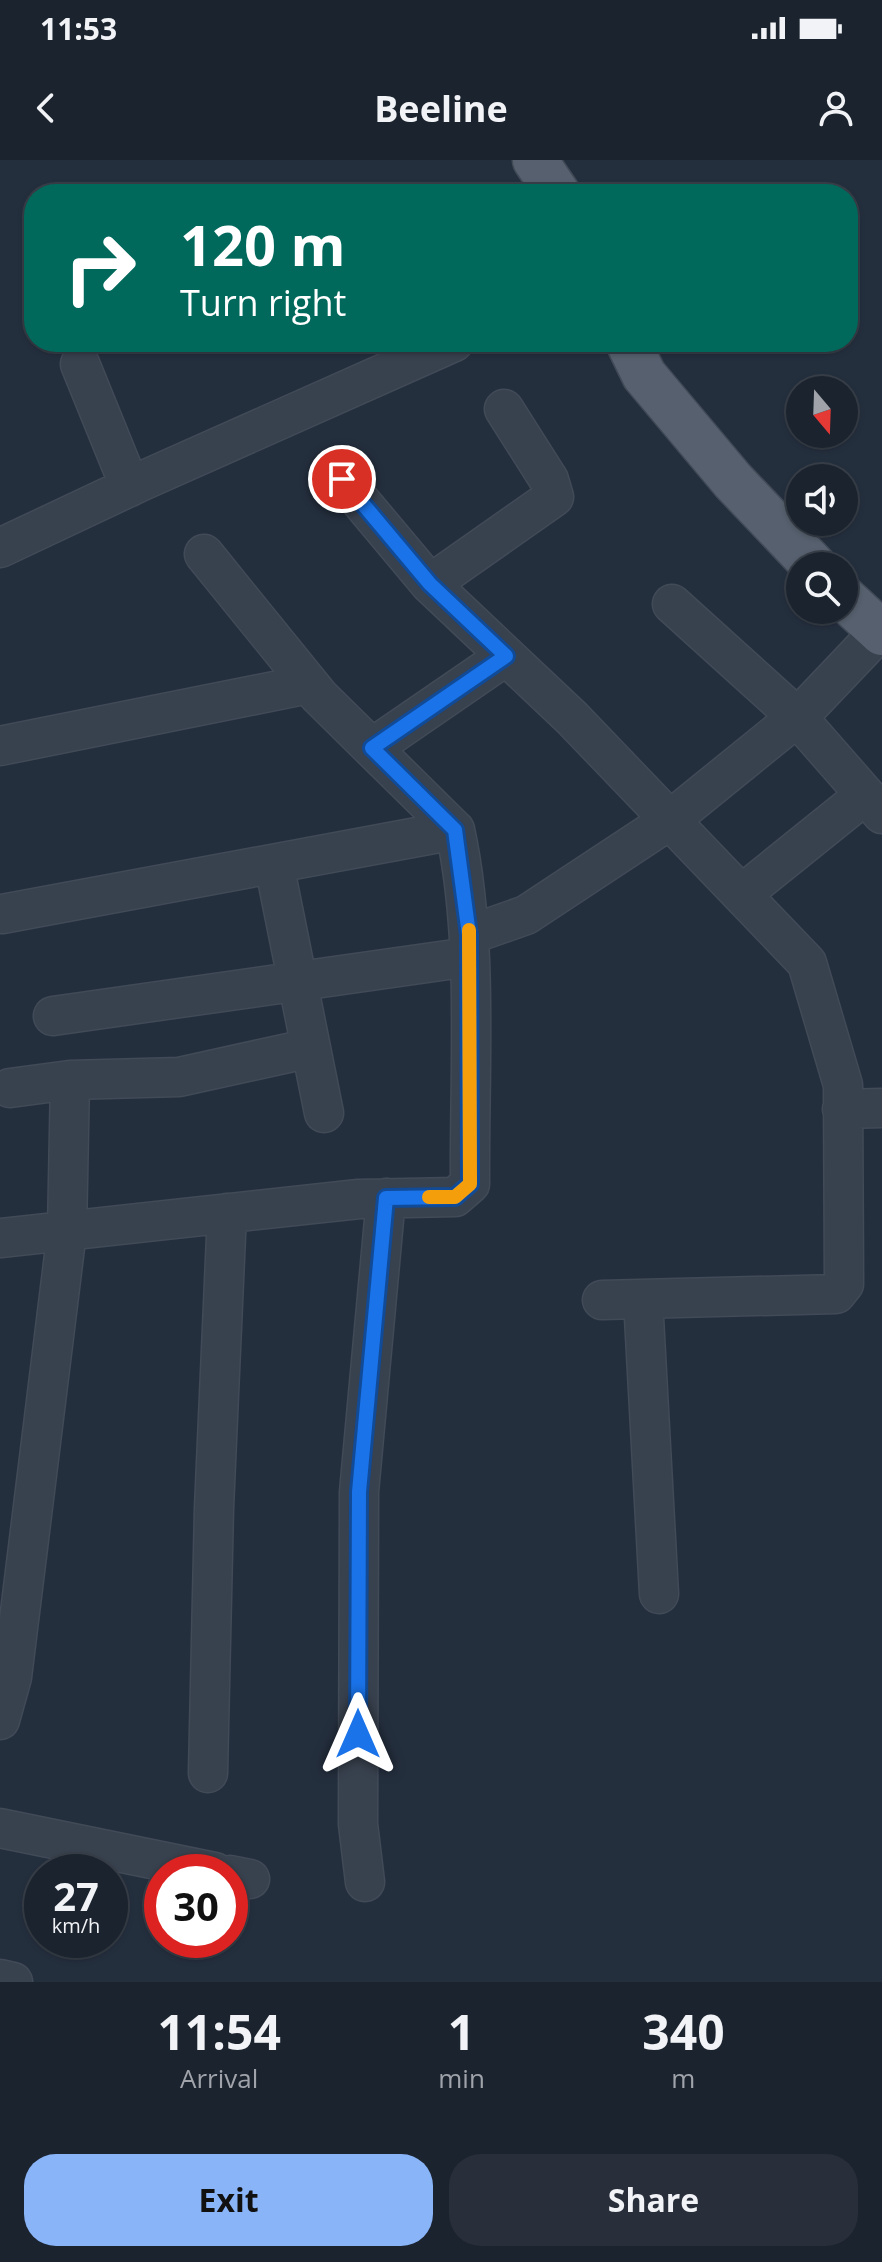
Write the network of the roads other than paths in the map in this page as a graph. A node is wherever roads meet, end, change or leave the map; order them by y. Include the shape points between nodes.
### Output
1 (535, 160) edge
2 (551, 184) edge
3 (432, 352) edge
4 (633, 352) edge
5 (80, 364) dead end
6 (504, 409) dead end
7 (342, 479) dead end
8 (130, 487) junction
9 (0, 548) edge
10 (801, 552) edge
11 (204, 554) dead end
12 (430, 584) junction
13 (672, 604) dead end
14 (858, 611) edge
15 (881, 632) edge
16 (506, 656) junction
17 (309, 684) junction
18 (797, 717) junction
19 (0, 746) edge
20 (372, 748) junction
21 (874, 804) edge
22 (670, 820) junction
23 (455, 830) junction
24 (274, 864) junction
25 (742, 894) junction
26 (2, 914) dead end
27 (469, 946) junction
28 (297, 980) junction
29 (53, 1016) dead end
30 (311, 1048) junction
31 (70, 1080) junction
32 (10, 1088) dead end
33 (882, 1108) edge
34 (842, 1109) junction
35 (324, 1113) dead end
36 (386, 1198) junction
37 (227, 1213) junction
38 (67, 1231) junction
39 (0, 1238) edge
40 (643, 1299) junction
41 (602, 1300) dead end
42 (659, 1594) dead end
43 (0, 1720) edge
44 (208, 1773) dead end
45 (0, 1828) edge
46 (144, 1857) edge
47 (365, 1882) dead end
48 (0, 1979) edge
49 (13, 1982) edge

1 - 2 main road
3 - 8 street
4 - 10 main road via 644,375
5 - 8 street
6 - 12 street via 549,480 554,497
7 - 12 street
8 - 9 street
11 - 17 street
12 - 16 street
13 - 18 street
14 - 15 main road
15 - 18 street
16 - 20 street
16 - 22 street
17 - 19 street
17 - 20 street
18 - 21 street
18 - 22 street
20 - 23 street
21 - 25 street
22 - 25 street
22 - 27 street via 526,915
23 - 24 street
23 - 27 street
24 - 26 street
24 - 28 street
25 - 34 street via 807,963 843,1085
27 - 28 street
27 - 36 street via 470,1184 455,1197
28 - 29 street
28 - 30 street
30 - 31 street via 179,1077
30 - 35 street
31 - 32 street
31 - 38 street
33 - 34 street
34 - 40 street via 844,1284 836,1294
36 - 37 street
36 - 47 street via 359,1492 358,1824
37 - 38 street
37 - 44 street
38 - 39 street
38 - 43 street via 12,1677
40 - 41 street
40 - 42 street
45 - 46 street
48 - 49 street

